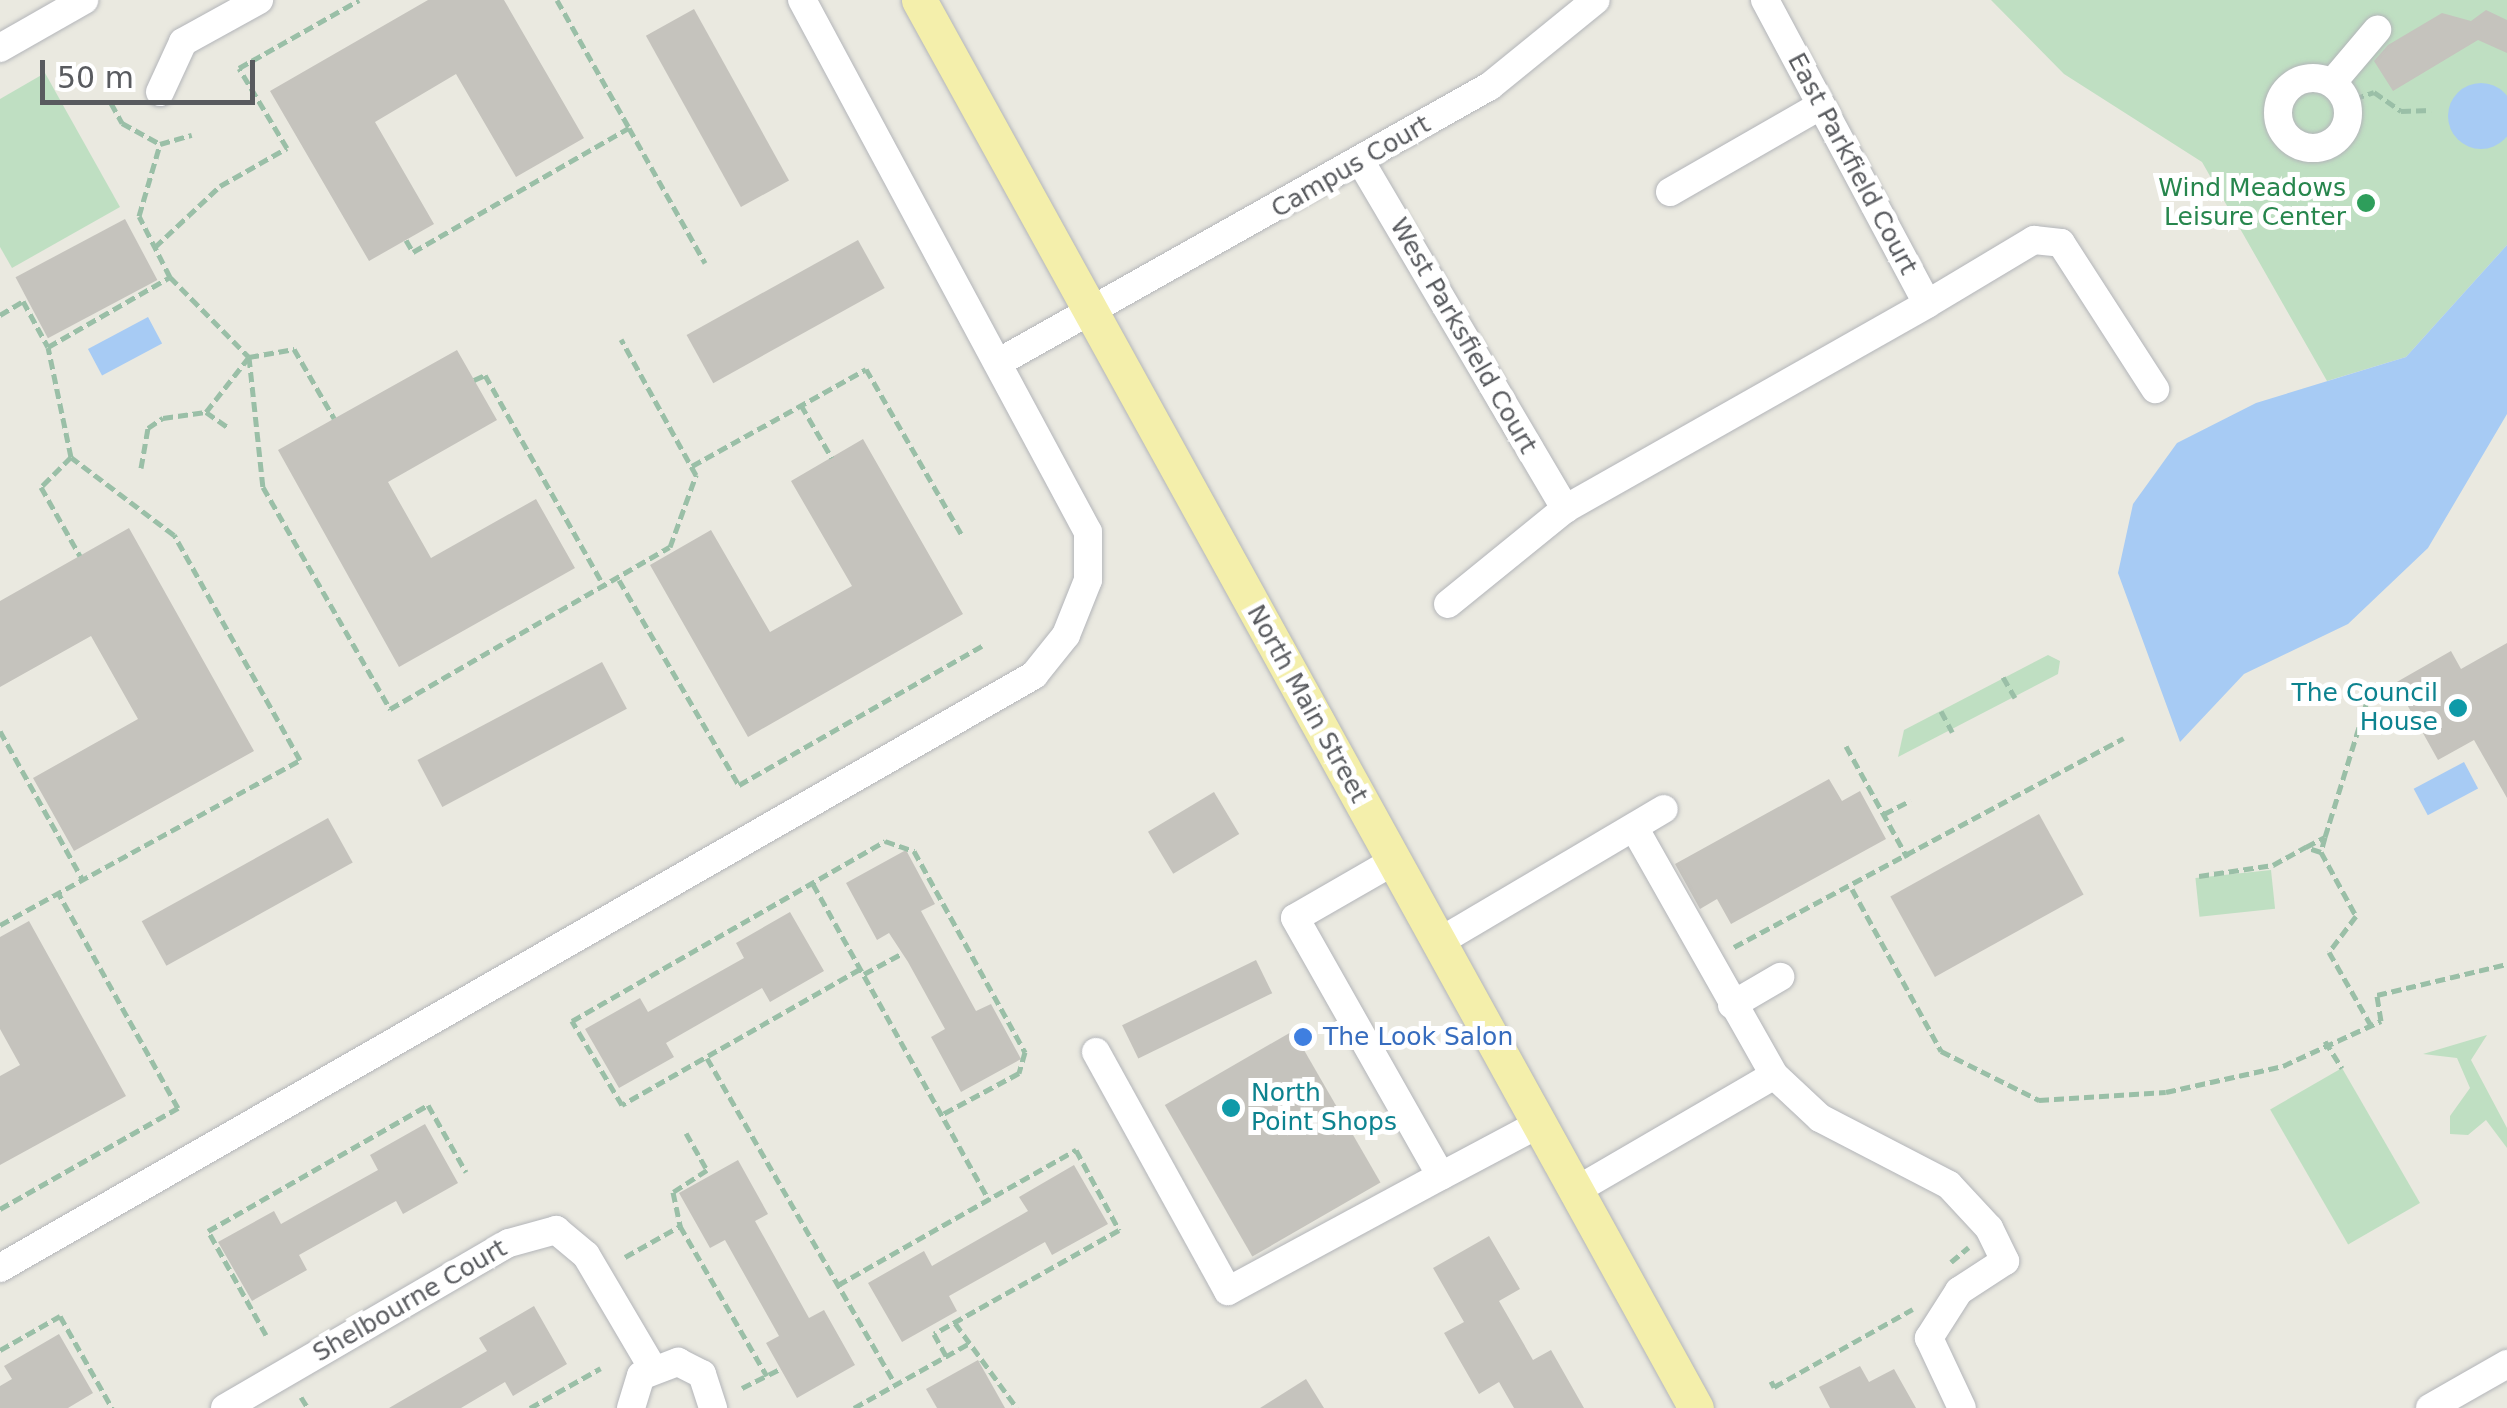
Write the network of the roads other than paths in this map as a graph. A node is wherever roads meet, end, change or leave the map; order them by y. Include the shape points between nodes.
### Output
1 (84, 0) edge
2 (259, 0) edge
3 (802, 0) edge
4 (918, 0) edge
5 (1596, 0) edge
6 (1766, 0) edge
7 (2377, 30) dead end
8 (0, 48) edge
9 (160, 92) dead end
10 (2339, 92) junction
11 (1821, 105) junction
12 (1361, 162) junction
13 (1670, 192) dead end
14 (1926, 304) junction
15 (1092, 314) junction
16 (1001, 361) junction
17 (2155, 389) dead end
18 (1565, 510) junction
19 (1448, 604) dead end
20 (1664, 809) dead end
21 (1636, 829) junction
22 (1394, 861) junction
23 (1439, 942) junction
24 (1780, 977) dead end
25 (1732, 1005) junction
26 (1096, 1052) dead end
27 (1774, 1075) junction
28 (1537, 1125) junction
29 (1441, 1176) junction
30 (1575, 1191) junction
31 (0, 1268) edge
32 (2507, 1364) edge
33 (652, 1367) junction
34 (224, 1408) edge
35 (631, 1408) edge
36 (713, 1408) edge
37 (1696, 1408) edge
38 (1962, 1408) edge
39 (2430, 1408) edge

1 - 8 street
2 - 9 street via 183,42
3 - 16 street
4 - 15 main road, North Main Street
5 - 12 street, Campus Court via 1490,86
6 - 11 street, East Parkfield Court
7 - 10 street
10 - 10 street via 2347,125 2321,148 2289,140 2278,120 2297,82
11 - 13 street
11 - 14 street, East Parkfield Court
12 - 15 street, Campus Court
12 - 18 street, West Parksfield Court
14 - 17 street, East Parkfield Court via 2034,240 2060,242
14 - 18 street
15 - 16 street, Campus Court
15 - 22 main road, North Main Street
16 - 31 street via 1088,532 1088,580 1066,635 1034,675
18 - 19 street
20 - 21 street
21 - 23 street
21 - 25 street
22 - 23 main road, North Main Street
22 - 29 street via 1295,918
23 - 28 main road, North Main Street
24 - 25 street
25 - 27 street
26 - 29 street via 1228,1292
27 - 30 street
27 - 38 street via 1820,1118 1949,1185 1992,1234 2005,1261 1959,1291 1930,1338
28 - 29 street
28 - 30 main road, North Main Street
30 - 37 main road, North Main Street
32 - 39 street
33 - 34 street, Shelbourne Court via 586,1255 556,1230 509,1243
33 - 35 street via 633,1388
33 - 36 street via 691,1366 710,1385

